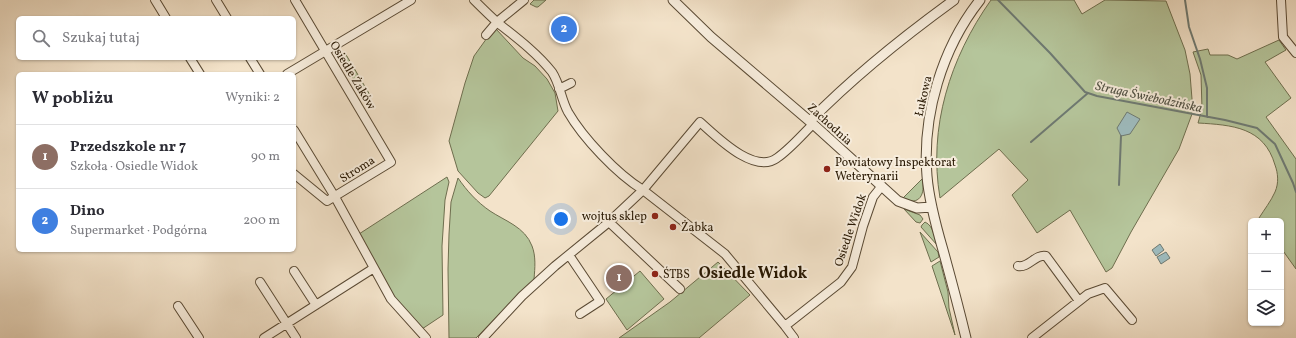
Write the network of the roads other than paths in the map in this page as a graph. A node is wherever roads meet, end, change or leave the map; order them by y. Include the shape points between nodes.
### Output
1 (155, 0) edge
2 (216, 0) edge
3 (295, 0) edge
4 (411, 0) edge
5 (474, 0) edge
6 (524, 0) edge
7 (673, 0) edge
8 (954, 0) edge
9 (980, 0) edge
10 (1281, 0) edge
11 (165, 16) edge
12 (226, 16) edge
13 (497, 22) junction
14 (486, 35) dead end
15 (325, 51) junction
16 (1296, 52) edge
17 (191, 60) edge
18 (251, 60) edge
19 (199, 72) edge
20 (259, 72) edge
21 (290, 72) edge
22 (571, 83) dead end
23 (559, 89) junction
24 (812, 123) junction
25 (296, 133) edge
26 (391, 162) joint
27 (296, 176) edge
28 (881, 187) junction
29 (643, 190) junction
30 (335, 197) junction
31 (932, 207) junction
32 (609, 222) junction
33 (569, 255) junction
34 (1018, 266) dead end
35 (374, 268) junction
36 (294, 271) dead end
37 (260, 282) dead end
38 (680, 289) dead end
39 (1079, 301) junction
40 (316, 305) junction
41 (178, 306) dead end
42 (580, 314) dead end
43 (1132, 320) dead end
44 (286, 324) junction
45 (785, 326) junction
46 (1037, 336) edge
47 (199, 338) edge
48 (264, 338) edge
49 (296, 338) edge
50 (426, 338) edge
51 (483, 338) edge
52 (794, 338) edge
53 (966, 338) edge

1 - 11 street
2 - 12 street
3 - 15 street, Osiedle Żaków
4 - 15 street
5 - 13 street
6 - 13 street
7 - 24 street, Zachodnia via 712,38
8 - 24 street via 864,70
9 - 31 street, Łukowa via 951,48 933,99 926,154
10 - 16 street via 1283,36
13 - 14 street
13 - 23 street via 536,54 552,74
15 - 21 street
15 - 26 street, Osiedle Żaków
17 - 19 street
18 - 20 street
22 - 23 street
23 - 29 street via 575,122 612,166
24 - 28 street, Zachodnia
24 - 29 street via 776,159 761,162 740,154 700,122
25 - 30 street
26 - 30 street, Stroma
27 - 30 street via 327,201
28 - 31 street, Zachodnia via 904,204
28 - 45 street, Osiedle Widok via 873,198 848,275
29 - 32 street
29 - 45 street via 725,254
30 - 35 street
31 - 53 street
32 - 33 street
32 - 38 street
33 - 42 street via 600,300
33 - 51 street via 522,296
34 - 39 street via 1022,267 1040,256 1046,256
35 - 40 street
35 - 50 street via 391,299
36 - 40 street
37 - 44 street
39 - 43 street via 1088,294 1105,288
39 - 46 street
40 - 44 street
41 - 47 street
44 - 48 street
44 - 49 street
45 - 52 street

